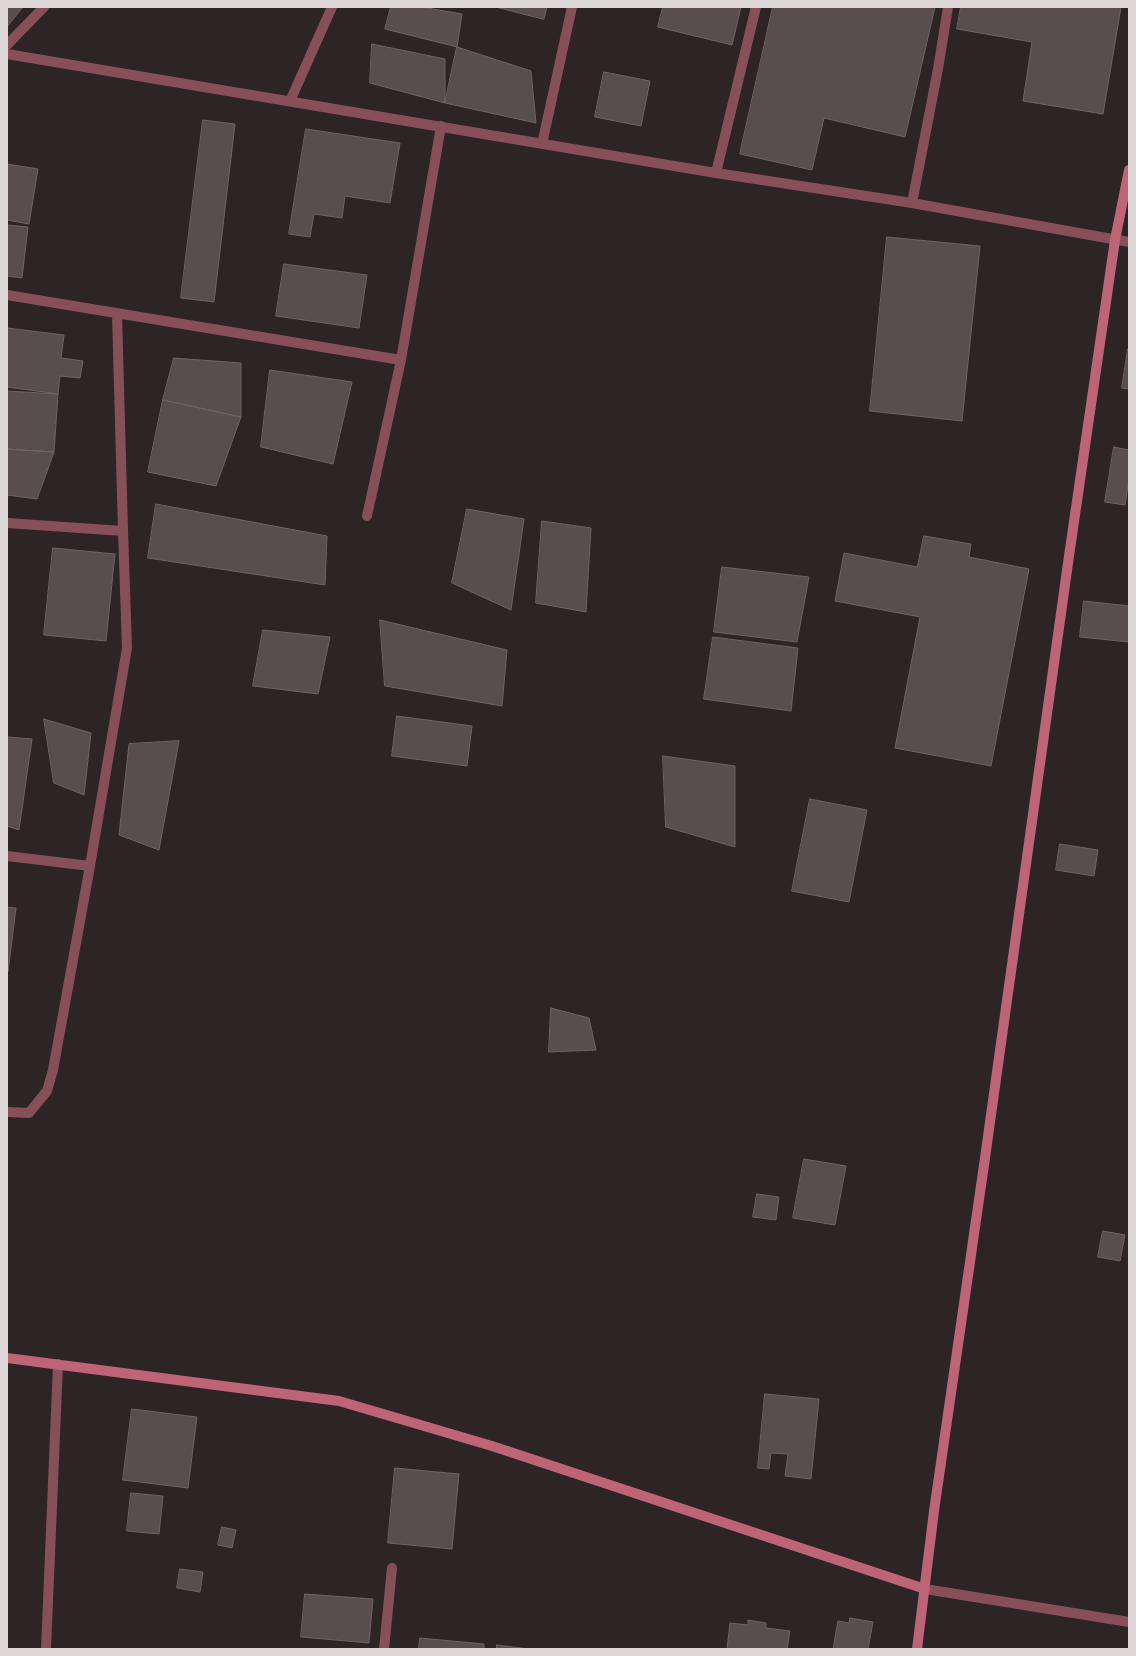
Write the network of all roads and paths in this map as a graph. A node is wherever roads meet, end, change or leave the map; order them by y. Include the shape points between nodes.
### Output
1 (44, 7) edge
2 (332, 7) edge
3 (572, 7) edge
4 (756, 7) edge
5 (948, 7) edge
6 (7, 45) edge
7 (7, 54) edge
8 (290, 101) junction
9 (441, 126) junction
10 (542, 144) junction
11 (1129, 170) edge
12 (716, 173) junction
13 (912, 203) junction
14 (1115, 240) junction
15 (1129, 242) edge
16 (7, 295) edge
17 (117, 314) junction
18 (401, 360) junction
19 (367, 516) dead end
20 (7, 523) edge
21 (122, 531) junction
22 (7, 856) edge
23 (90, 866) junction
24 (7, 1112) edge
25 (7, 1358) edge
26 (58, 1364) junction
27 (392, 1568) dead end
28 (925, 1589) junction
29 (1129, 1622) edge
30 (46, 1649) edge
31 (384, 1649) edge
32 (916, 1649) edge

1 - 6 street
2 - 8 street
3 - 10 street
4 - 12 street
5 - 13 street
7 - 8 street
8 - 9 street
9 - 10 street
9 - 18 street
10 - 12 street
11 - 14 street
12 - 13 street
13 - 14 street
14 - 15 street
14 - 28 street
16 - 17 street
17 - 18 street
17 - 21 street
18 - 19 street
20 - 21 street
21 - 23 street via 127,648
22 - 23 street
23 - 24 street via 54,1070 46,1091 29,1113
25 - 26 street
26 - 28 street via 339,1401 492,1446
26 - 30 street
27 - 31 street
28 - 29 street
28 - 32 street

